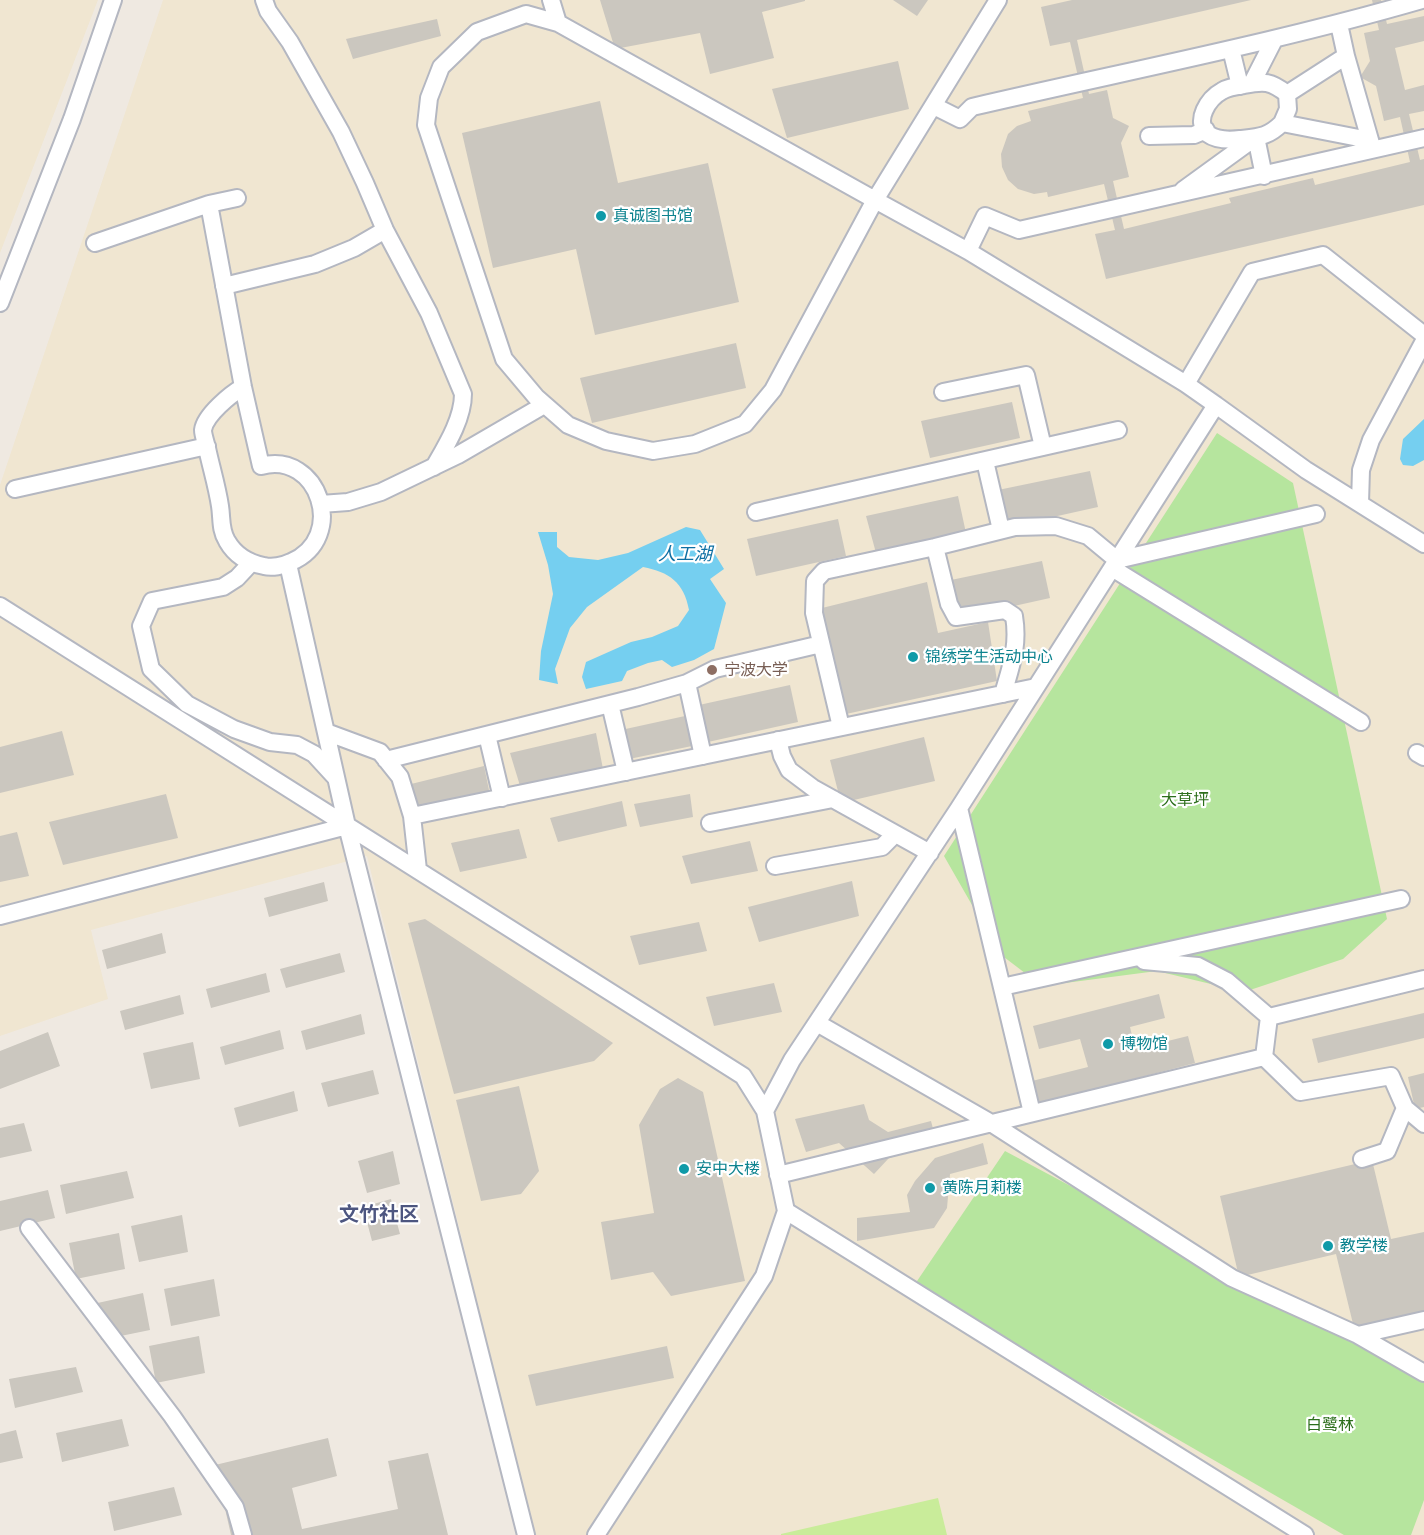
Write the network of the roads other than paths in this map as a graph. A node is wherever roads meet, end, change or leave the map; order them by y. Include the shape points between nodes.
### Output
1 (113, 0) edge
2 (264, 0) edge
3 (551, 0) edge
4 (998, 0) edge
5 (1422, 0) edge
6 (558, 23) junction
7 (1339, 24) junction
8 (1274, 40) junction
9 (1231, 49) junction
10 (1346, 56) junction
11 (1246, 84) junction
12 (1287, 94) junction
13 (934, 106) junction
14 (1282, 123) junction
15 (1206, 130) junction
16 (1149, 136) dead end
17 (1256, 137) junction
18 (1424, 138) edge
19 (1371, 145) junction
20 (1264, 176) junction
21 (1177, 194) junction
22 (237, 198) dead end
23 (875, 200) junction
24 (209, 204) junction
25 (384, 230) junction
26 (95, 243) dead end
27 (968, 251) junction
28 (224, 286) junction
29 (0, 303) edge
30 (1424, 335) edge
31 (1424, 340) edge
32 (1186, 384) junction
33 (243, 387) junction
34 (943, 392) dead end
35 (544, 405) junction
36 (1216, 405) junction
37 (1118, 430) dead end
38 (207, 446) junction
39 (1043, 447) junction
40 (985, 461) junction
41 (434, 467) junction
42 (15, 489) dead end
43 (1360, 503) junction
44 (321, 504) junction
45 (756, 512) dead end
46 (1316, 514) dead end
47 (1000, 530) junction
48 (1424, 544) edge
49 (935, 547) junction
50 (251, 563) junction
51 (288, 564) junction
52 (1114, 564) junction
53 (0, 606) edge
54 (821, 644) junction
55 (687, 683) junction
56 (1036, 687) junction
57 (1003, 694) junction
58 (610, 704) junction
59 (1361, 722) dead end
60 (841, 727) junction
61 (326, 732) junction
62 (487, 735) junction
63 (778, 740) junction
64 (703, 756) junction
65 (386, 760) junction
66 (626, 772) junction
67 (336, 778) junction
68 (502, 798) junction
69 (833, 799) junction
70 (959, 808) junction
71 (412, 816) junction
72 (710, 823) dead end
73 (347, 826) junction
74 (896, 834) junction
75 (930, 853) junction
76 (774, 866) dead end
77 (418, 870) junction
78 (1401, 899) dead end
79 (0, 916) edge
80 (1126, 960) junction
81 (1424, 979) edge
82 (1002, 987) junction
83 (1269, 1017) junction
84 (817, 1023) junction
85 (1264, 1057) junction
86 (1405, 1108) junction
87 (765, 1111) junction
88 (1032, 1113) junction
89 (991, 1123) junction
90 (1424, 1124) edge
91 (1362, 1159) dead end
92 (778, 1175) junction
93 (786, 1211) junction
94 (29, 1228) dead end
95 (1424, 1320) edge
96 (1358, 1335) junction
97 (1424, 1373) edge
98 (243, 1535) edge
99 (526, 1535) edge
100 (596, 1535) edge
101 (1305, 1535) edge

1 - 29 street via 72,119
2 - 25 street via 341,132
3 - 6 street
4 - 13 street
5 - 7 street
6 - 23 street
6 - 35 street via 526,14 477,32 441,67 429,98 426,125 504,359
7 - 8 street
7 - 10 street
8 - 9 street
8 - 11 street
9 - 11 street
9 - 13 street via 972,107 960,120
10 - 12 street
10 - 19 street
11 - 12 street via 1276,85
11 - 15 street via 1223,90 1209,103 1203,111
12 - 14 street via 1288,109
13 - 23 street
14 - 17 street via 1272,133
14 - 19 street
15 - 16 street via 1194,135
15 - 17 street via 1216,137 1233,140
17 - 20 street
17 - 21 street
18 - 19 street
19 - 20 street
20 - 21 street
21 - 27 street via 1019,230 985,216
22 - 24 street
23 - 27 street
23 - 35 street via 773,390 745,424 695,444 653,451 606,441 568,425
24 - 26 street
24 - 28 street
25 - 28 street via 315,264
25 - 41 street via 429,313 463,394 460,414
27 - 32 street
28 - 33 street
30 - 32 street via 1323,255 1252,272
31 - 43 street via 1371,440 1361,470
32 - 36 street
33 - 38 street via 210,416 203,429
33 - 44 street via 261,466 284,466 299,473 312,484
34 - 39 street via 1026,375
35 - 41 street
36 - 43 street via 1306,470
36 - 52 street
37 - 39 street
38 - 42 street
38 - 50 street via 226,540
39 - 40 street
40 - 45 street
40 - 47 street
41 - 44 street via 381,492 348,502
43 - 48 street
44 - 51 street via 320,532 312,547
46 - 52 street
47 - 49 street
47 - 52 street via 1056,525 1088,536
49 - 54 street via 824,571 815,581 814,613
49 - 57 street via 956,617 1005,610 1014,616 1015,652
50 - 51 street via 267,567
50 - 67 street via 223,587 152,601 141,626 151,669 187,704 234,729 270,742 297,745 314,754
51 - 61 street
52 - 56 street
52 - 59 street
53 - 73 street
54 - 55 street via 715,669
54 - 60 street
55 - 58 street
55 - 64 street
56 - 57 street
56 - 70 street
57 - 60 street
58 - 62 street
58 - 66 street
60 - 63 street
61 - 65 street via 380,752
61 - 67 street
62 - 65 street
62 - 68 street
63 - 64 street
63 - 69 street via 789,770
64 - 66 street
65 - 71 street via 400,777
66 - 68 street
67 - 73 street
68 - 71 street
69 - 72 street
69 - 74 street
70 - 75 street
70 - 82 street
71 - 77 street
73 - 77 street
73 - 79 street
73 - 99 street
74 - 75 street
74 - 76 street via 882,847
75 - 84 street
77 - 87 street via 743,1076
78 - 80 street
80 - 82 street
80 - 83 street via 1198,966 1227,981
81 - 83 street
82 - 88 street
83 - 85 street
84 - 87 street
84 - 89 street
85 - 86 street via 1300,1092 1391,1076
85 - 88 street
86 - 90 street
86 - 91 street via 1387,1151
87 - 92 street
88 - 89 street
89 - 92 street
89 - 96 street via 1232,1278
92 - 93 street
93 - 100 street via 764,1276
93 - 101 street
94 - 98 street via 172,1416 235,1507
95 - 96 street
96 - 97 street

